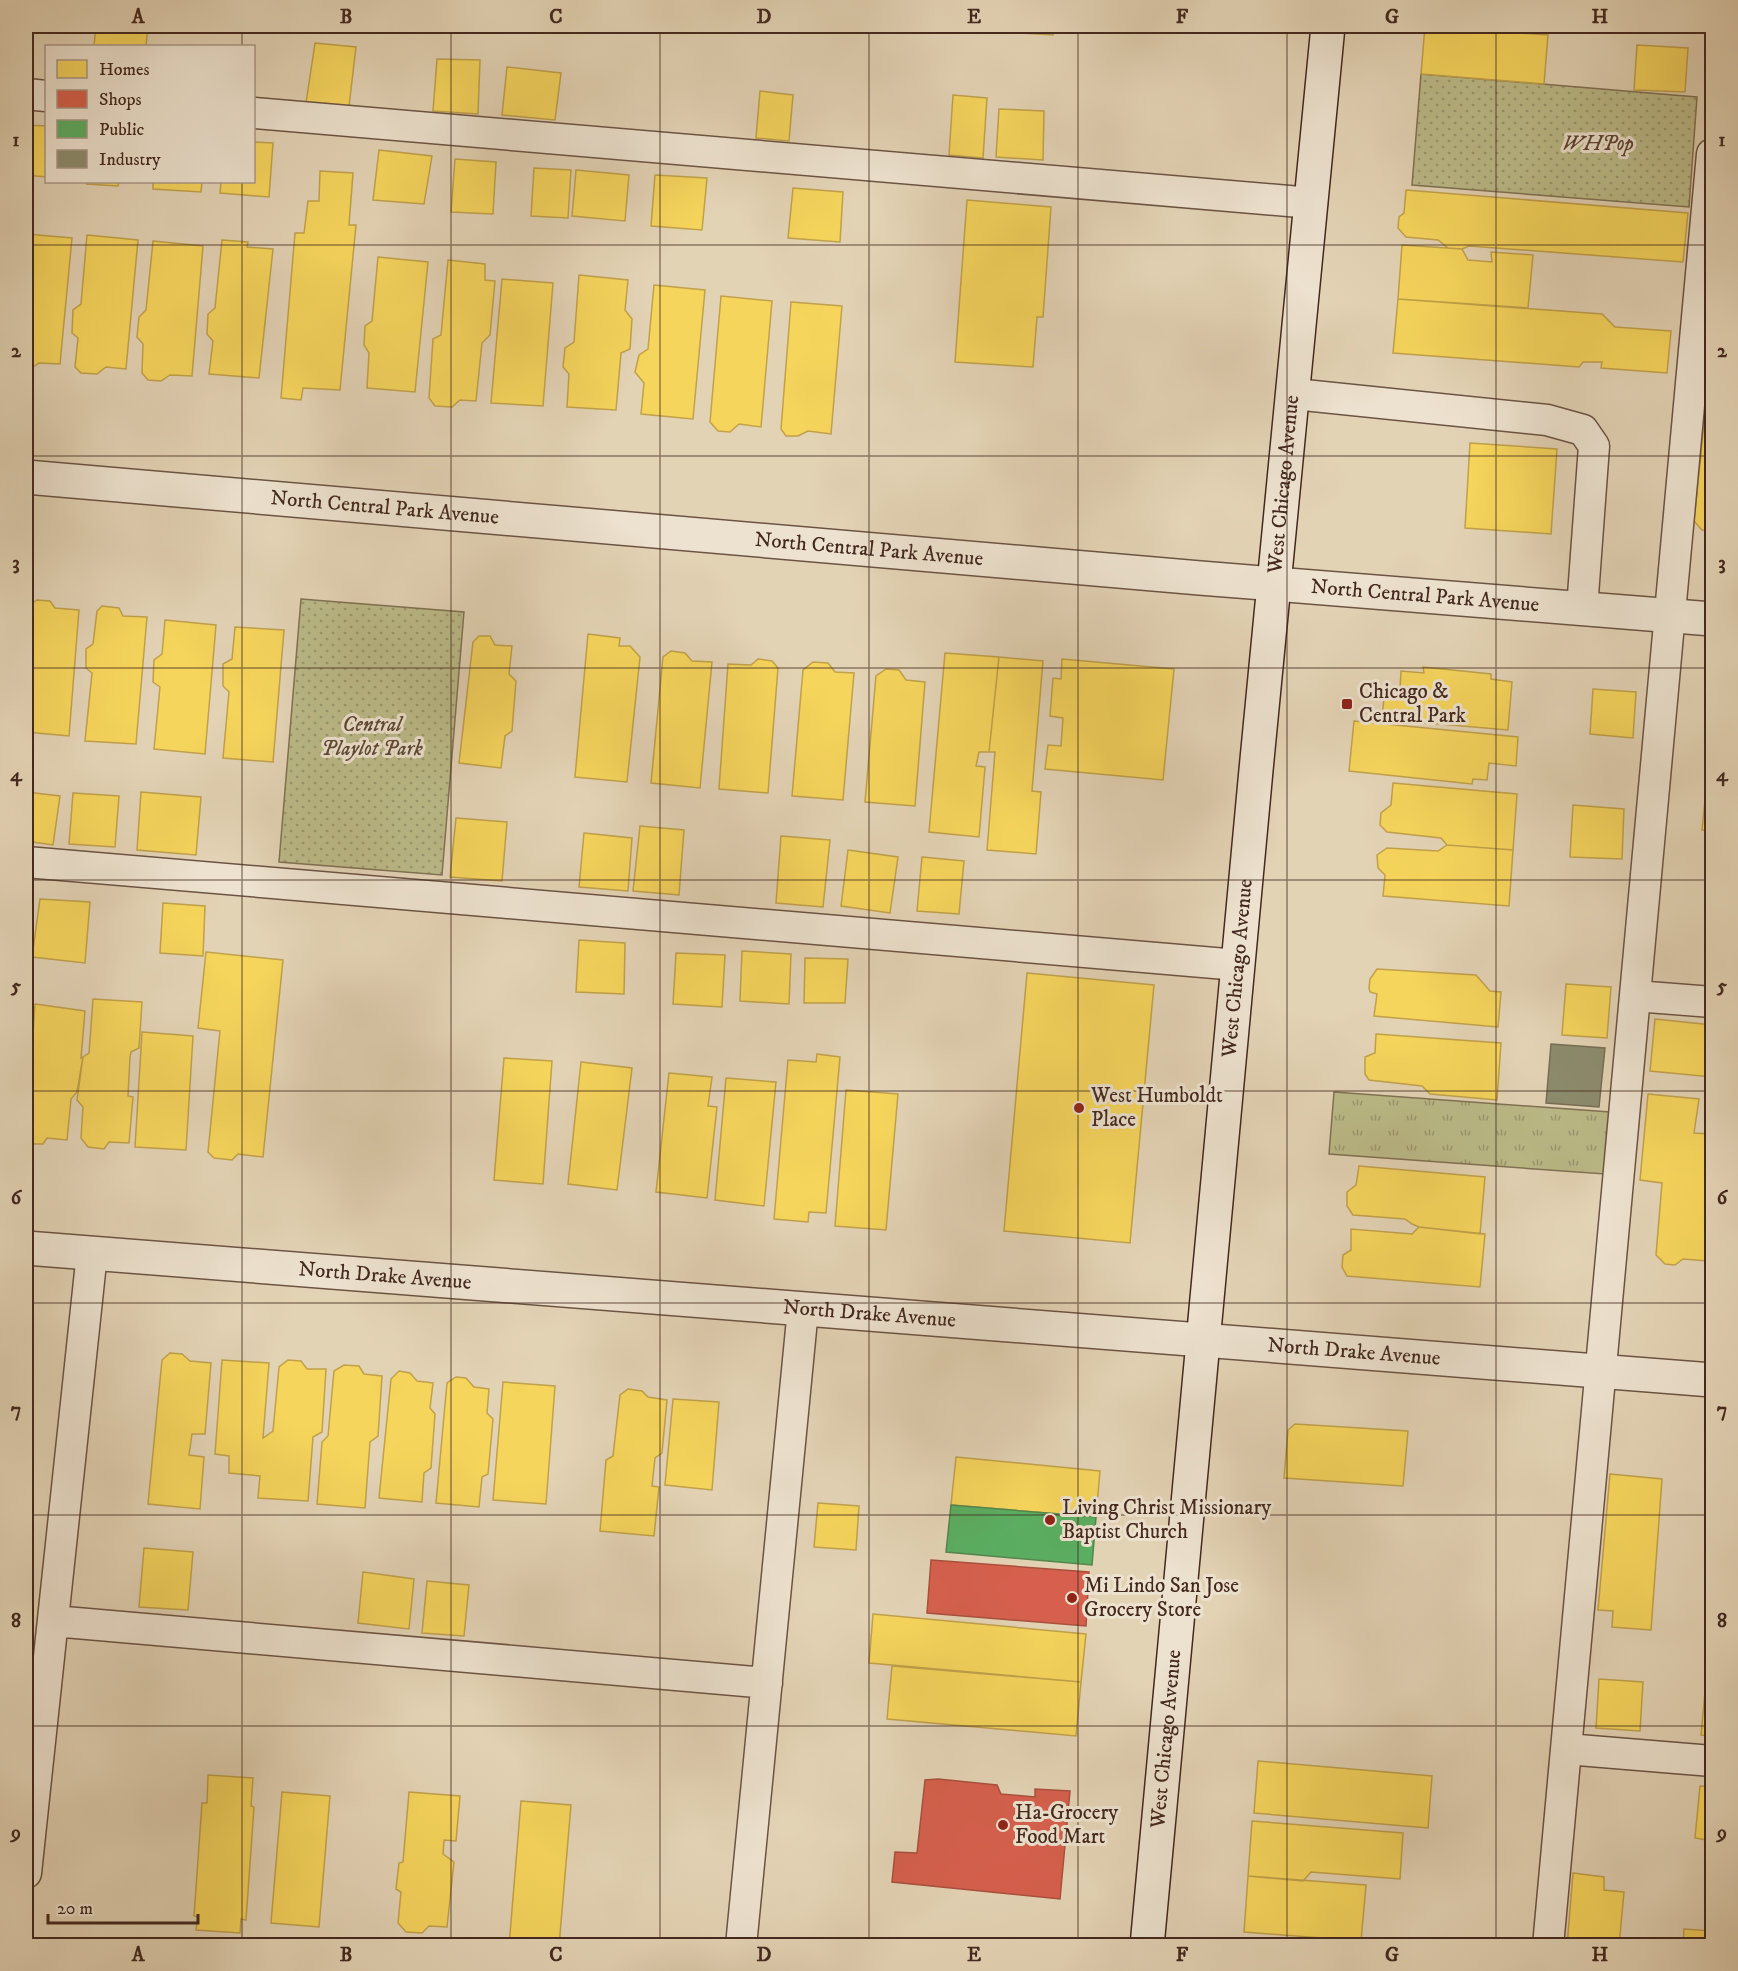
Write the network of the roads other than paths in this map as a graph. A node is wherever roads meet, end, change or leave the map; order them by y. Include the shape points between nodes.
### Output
1 (1328, 26) edge
2 (26, 94) edge
3 (45, 96) edge
4 (255, 113) edge
5 (1713, 154) edge
6 (1312, 203) junction
7 (1708, 246) edge
8 (1294, 394) junction
9 (26, 477) edge
10 (1274, 584) junction
11 (1582, 609) junction
12 (1670, 616) junction
13 (1713, 619) edge
14 (26, 862) edge
15 (1238, 965) junction
16 (1635, 996) junction
17 (1713, 1002) edge
18 (26, 1248) edge
19 (92, 1253) junction
20 (803, 1309) junction
21 (1203, 1340) junction
22 (1601, 1371) junction
23 (1713, 1380) edge
24 (53, 1621) junction
25 (766, 1683) junction
26 (1566, 1749) junction
27 (1713, 1761) edge
28 (26, 1873) edge
29 (741, 1946) edge
30 (1147, 1946) edge
31 (1548, 1946) edge

1 - 6 street, West Chicago Avenue
2 - 3 lane
4 - 6 lane
5 - 7 lane
6 - 8 street, West Chicago Avenue
7 - 12 lane
8 - 10 street, West Chicago Avenue
8 - 11 lane via 1547,420 1583,430 1594,446
9 - 10 street, North Central Park Avenue
10 - 11 street, North Central Park Avenue
10 - 15 street, West Chicago Avenue
11 - 12 street, North Central Park Avenue
12 - 13 street, North Central Park Avenue
12 - 16 lane
14 - 15 lane
15 - 21 street, West Chicago Avenue
16 - 17 lane
16 - 22 lane
18 - 19 street, North Drake Avenue
19 - 20 street, North Drake Avenue
19 - 24 lane
20 - 21 street, North Drake Avenue
20 - 25 lane
21 - 22 street, North Drake Avenue
21 - 30 street, West Chicago Avenue
22 - 23 street, North Drake Avenue
22 - 26 lane
24 - 25 lane
24 - 28 lane
25 - 29 lane
26 - 27 lane
26 - 31 lane

